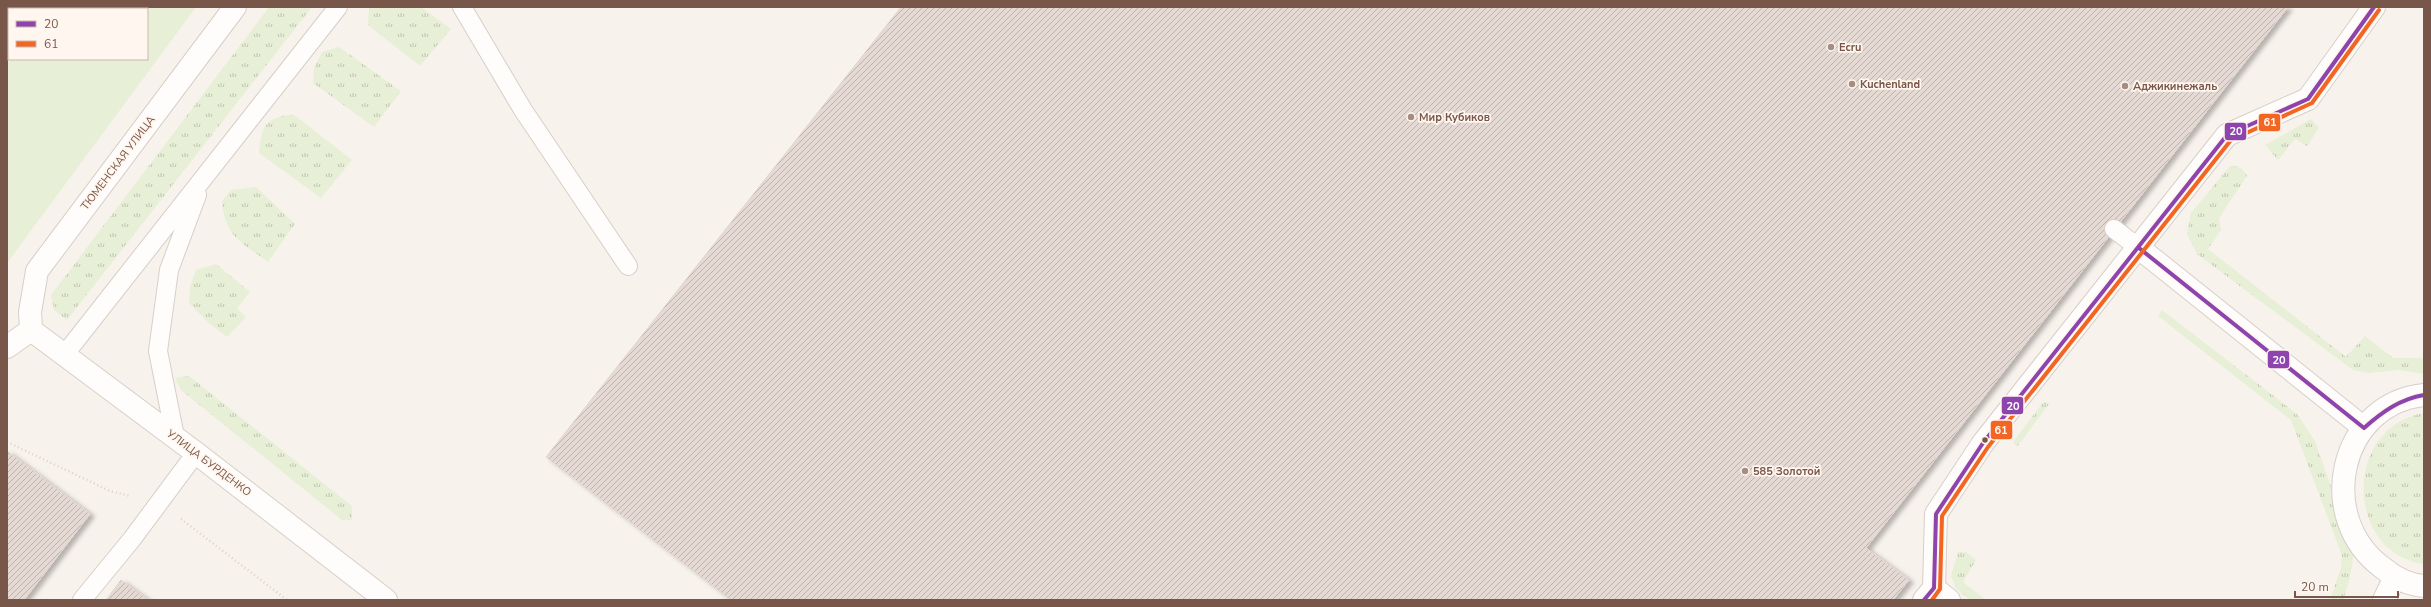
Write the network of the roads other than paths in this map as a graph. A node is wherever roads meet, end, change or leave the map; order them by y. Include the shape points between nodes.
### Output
1 (235, 7) edge
2 (338, 7) edge
3 (462, 7) edge
4 (2374, 7) edge
5 (204, 178) junction
6 (2114, 229) dead end
7 (2139, 248) junction
8 (628, 266) dead end
9 (31, 330) junction
10 (7, 347) edge
11 (65, 354) junction
12 (2424, 395) edge
13 (2364, 428) junction
14 (175, 437) junction
15 (196, 453) junction
16 (2395, 577) junction
17 (2424, 586) edge
18 (1936, 596) edge
19 (82, 600) edge
20 (386, 600) edge
21 (2384, 600) edge

1 - 9 street, ТЮМЕНСКАЯ УЛИЦА via 37,271 30,312
2 - 5 lane
3 - 8 lane via 522,110
4 - 7 street via 2308,99 2227,135
5 - 11 lane
5 - 14 lane via 169,270 158,351
6 - 7 lane
7 - 13 street
7 - 18 street via 2090,306 1983,443 1936,514
9 - 10 street
9 - 11 street, УЛИЦА БУРДЕНКО
11 - 14 street, УЛИЦА БУРДЕНКО
12 - 13 street via 2414,396 2387,408
13 - 16 street via 2349,452 2342,480 2344,510 2354,537 2371,560
14 - 15 street, УЛИЦА БУРДЕНКО
15 - 19 lane via 132,539
15 - 20 street, УЛИЦА БУРДЕНКО
16 - 17 street
16 - 21 street

